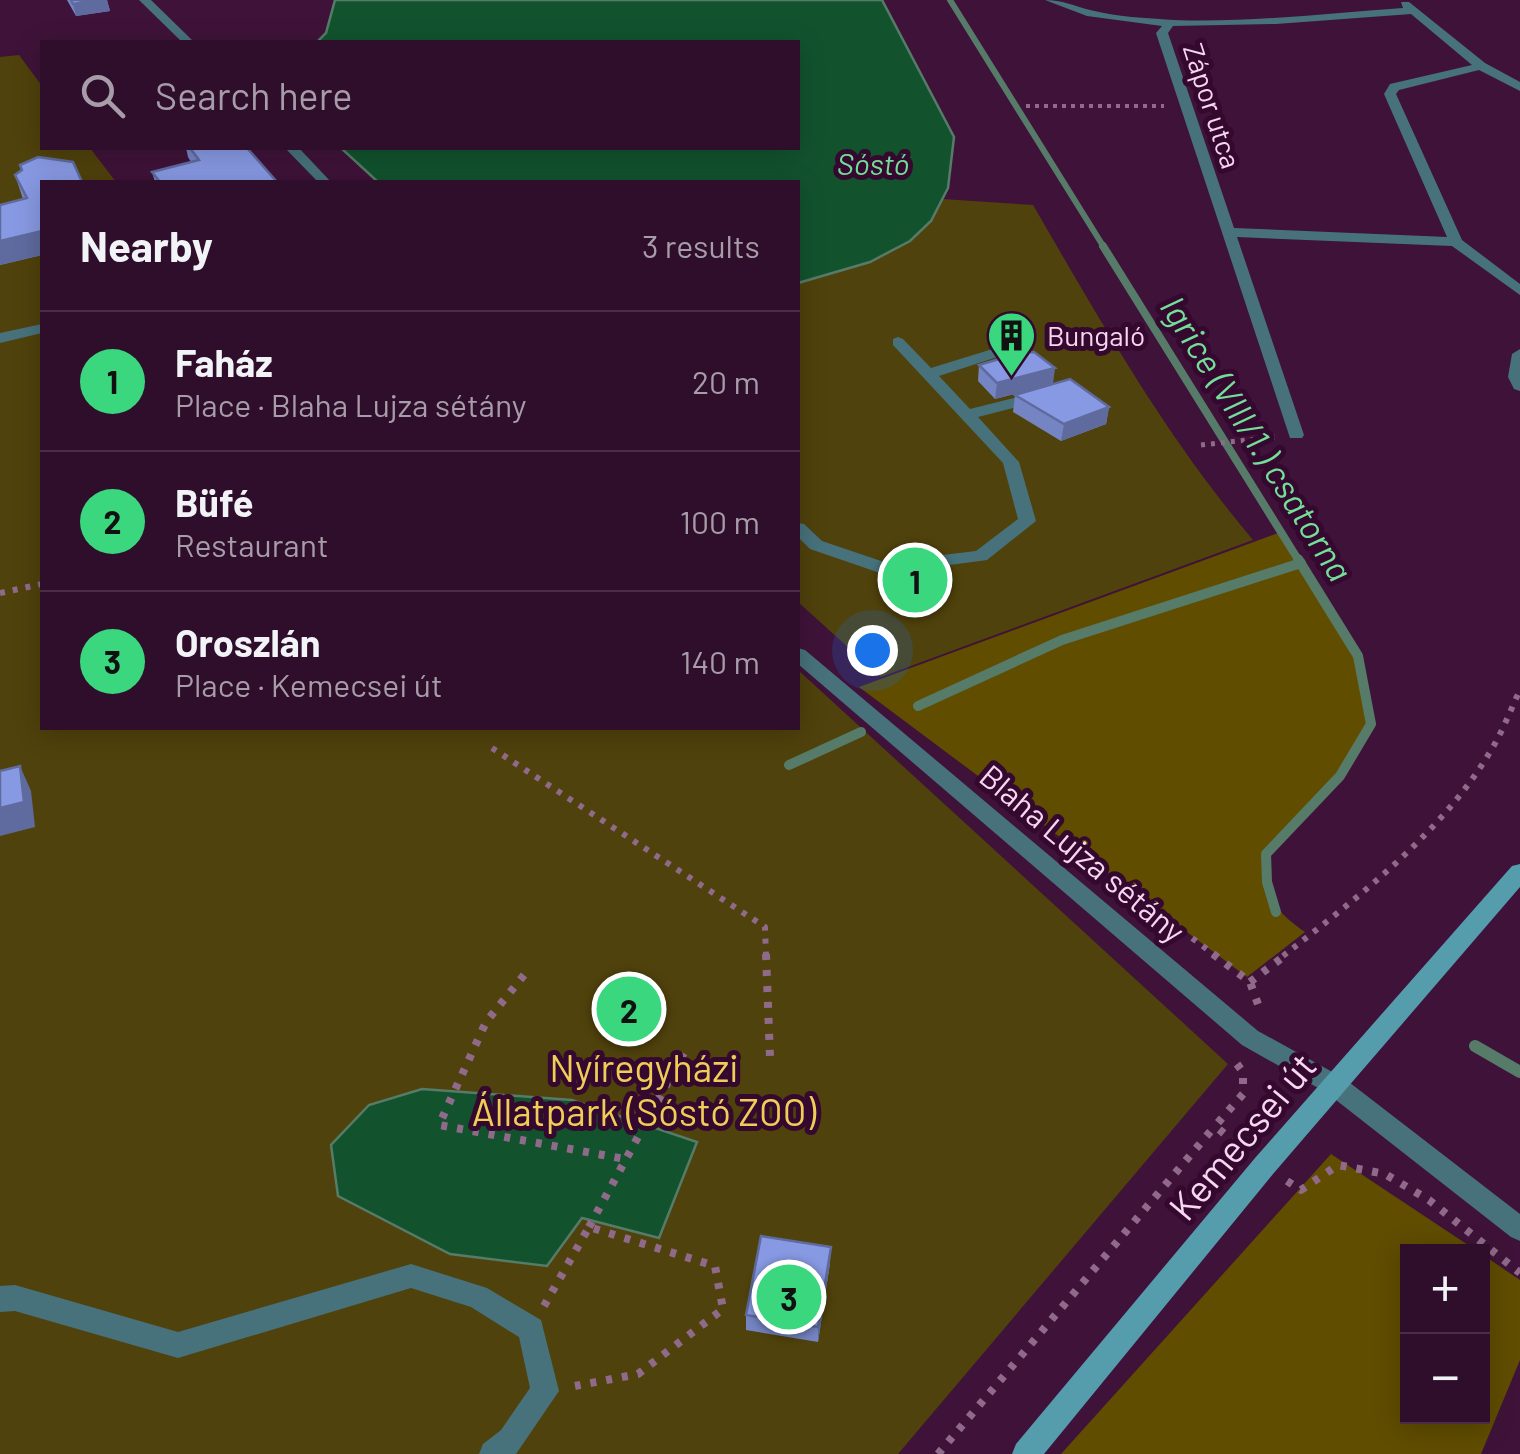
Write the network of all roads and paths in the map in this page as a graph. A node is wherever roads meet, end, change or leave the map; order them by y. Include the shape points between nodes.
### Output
1 (145, 0) edge
2 (1051, 0) edge
3 (1406, 6) edge
4 (1170, 22) junction
5 (186, 40) edge
6 (1482, 66) junction
7 (1520, 87) edge
8 (1026, 106) dead end
9 (1185, 106) junction
10 (294, 150) edge
11 (323, 180) edge
12 (1227, 232) junction
13 (1456, 242) junction
14 (1520, 291) edge
15 (40, 329) edge
16 (0, 338) edge
17 (898, 342) dead end
18 (1017, 346) dead end
19 (1520, 354) edge
20 (929, 374) junction
21 (1520, 386) edge
22 (1057, 392) edge
23 (968, 415) junction
24 (1296, 435) dead end
25 (1246, 440) dead end
26 (1201, 445) dead end
27 (800, 530) edge
28 (40, 584) edge
29 (0, 593) edge
30 (800, 656) edge
31 (1520, 690) edge
32 (492, 748) dead end
33 (1520, 872) edge
34 (524, 976) dead end
35 (1250, 982) dead end
36 (687, 1047) dead end
37 (770, 1057) dead end
38 (1336, 1086) junction
39 (1215, 1126) dead end
40 (625, 1160) junction
41 (1429, 1200) dead end
42 (589, 1227) junction
43 (1520, 1228) edge
44 (1520, 1273) edge
45 (0, 1299) edge
46 (531, 1329) junction
47 (544, 1391) junction
48 (493, 1454) edge
49 (938, 1454) edge
50 (1026, 1454) edge

1 - 5 street
2 - 4 street via 1079,13
3 - 4 street, Zápor utca
3 - 6 street
4 - 9 street, Zápor utca via 1162,32
6 - 7 street
6 - 13 street via 1413,80 1390,94
8 - 9 path
9 - 12 street, Zápor utca
10 - 11 street
12 - 13 street
12 - 24 street, Zápor utca
13 - 14 street
15 - 16 street
17 - 20 street
18 - 20 street
19 - 21 street
20 - 23 street
22 - 23 street
23 - 27 street via 1010,462 1026,521 981,556 883,568 816,544
25 - 26 path
28 - 29 path
30 - 38 street, Blaha Lujza sétány via 1250,1038
31 - 35 path via 1488,757 1453,800 1334,918
32 - 37 path via 765,928
33 - 38 main road, Kemecsei út
34 - 40 path via 486,1022 439,1125
36 - 40 path
38 - 43 street, Blaha Lujza sétány
38 - 50 main road, Kemecsei út
39 - 49 path
40 - 42 path
41 - 44 path
42 - 46 path
42 - 47 path via 715,1266 723,1308 638,1374
45 - 46 street via 178,1344 411,1276 478,1298
46 - 47 street
47 - 48 street via 511,1440

